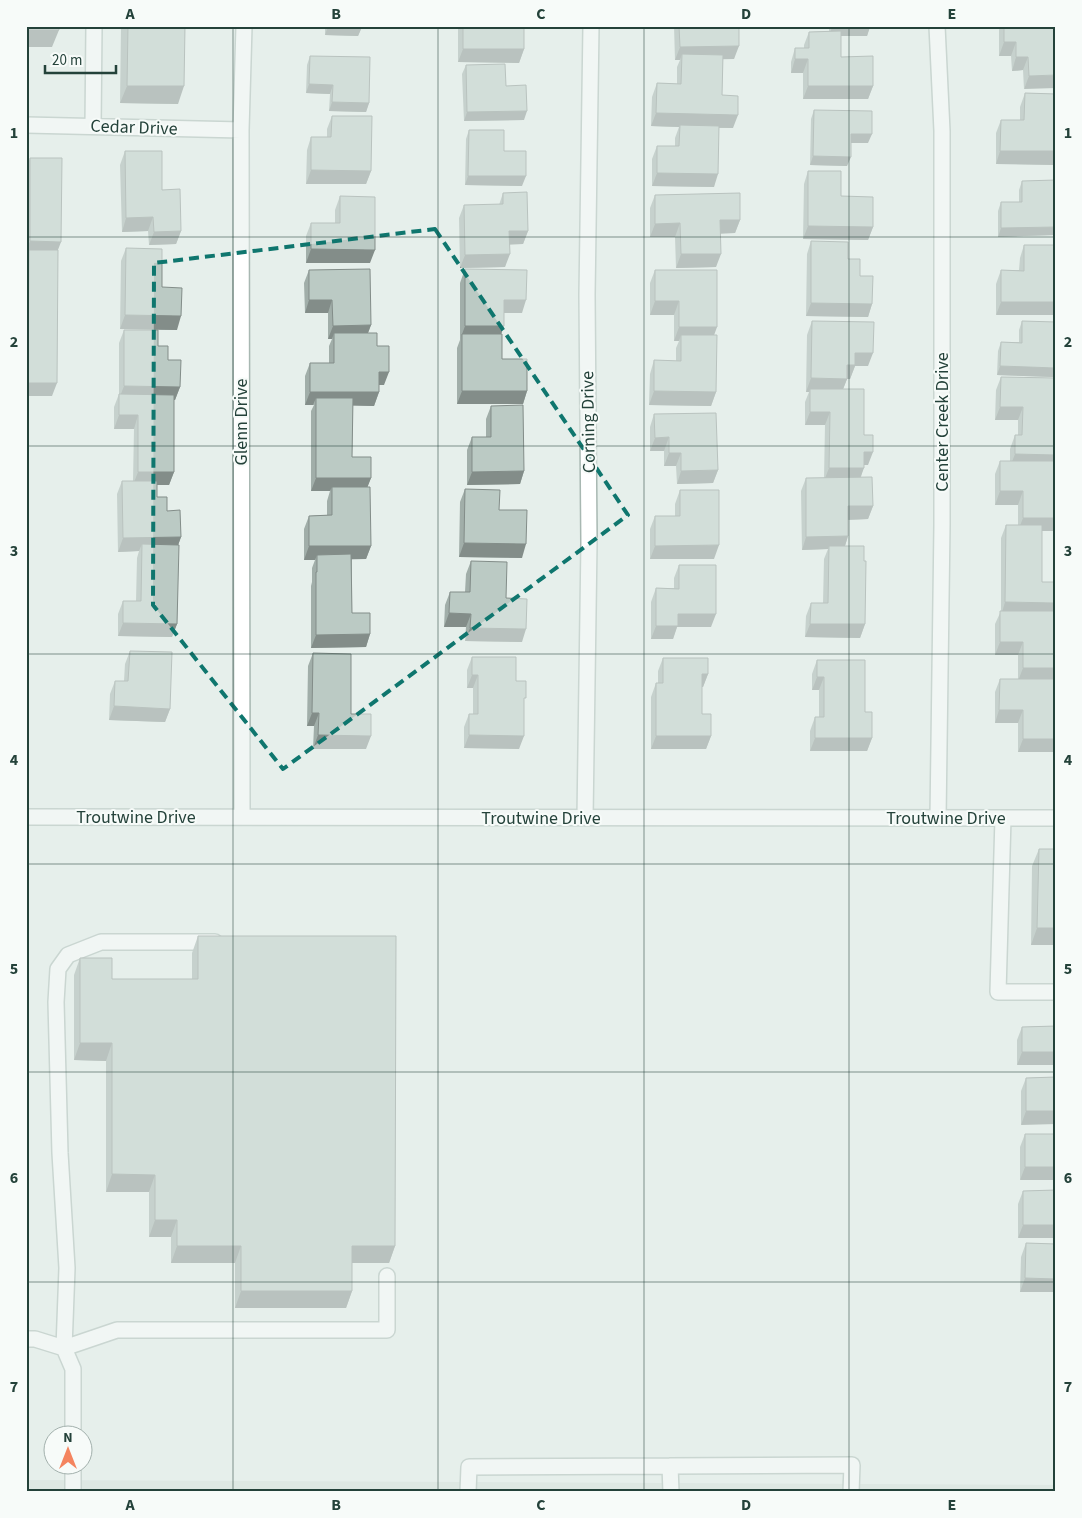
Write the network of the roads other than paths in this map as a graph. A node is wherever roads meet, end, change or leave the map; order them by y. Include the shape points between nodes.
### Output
1 (94, 26) edge
2 (244, 26) edge
3 (591, 26) edge
4 (938, 26) edge
5 (26, 125) edge
6 (93, 126) junction
7 (241, 130) junction
8 (26, 817) edge
9 (242, 817) junction
10 (585, 818) junction
11 (938, 818) junction
12 (1003, 818) junction
13 (1056, 818) edge
14 (225, 942) edge
15 (1056, 992) edge
16 (387, 1276) dead end
17 (26, 1339) edge
18 (64, 1348) junction
19 (73, 1426) edge
20 (670, 1466) junction
21 (73, 1476) edge
22 (74, 1492) edge
23 (468, 1492) edge
24 (671, 1492) edge
25 (851, 1492) edge

1 - 6 street
2 - 7 street, Glenn Drive
3 - 10 street, Corning Drive via 586,294 589,543
4 - 11 street, Center Creek Drive via 942,131
5 - 6 street, Cedar Drive
6 - 7 street, Cedar Drive
7 - 9 street, Glenn Drive
8 - 9 street, Troutwine Drive
9 - 10 street, Troutwine Drive
10 - 11 street, Troutwine Drive
11 - 12 street, Troutwine Drive
12 - 13 street, Troutwine Drive
12 - 15 street via 998,992
14 - 18 street via 101,942 68,954 58,969 60,1153 67,1268
16 - 18 street via 387,1330 117,1330
17 - 18 street
18 - 19 street via 73,1369
20 - 23 street via 469,1466
20 - 24 street
20 - 25 street via 852,1465
21 - 22 street

